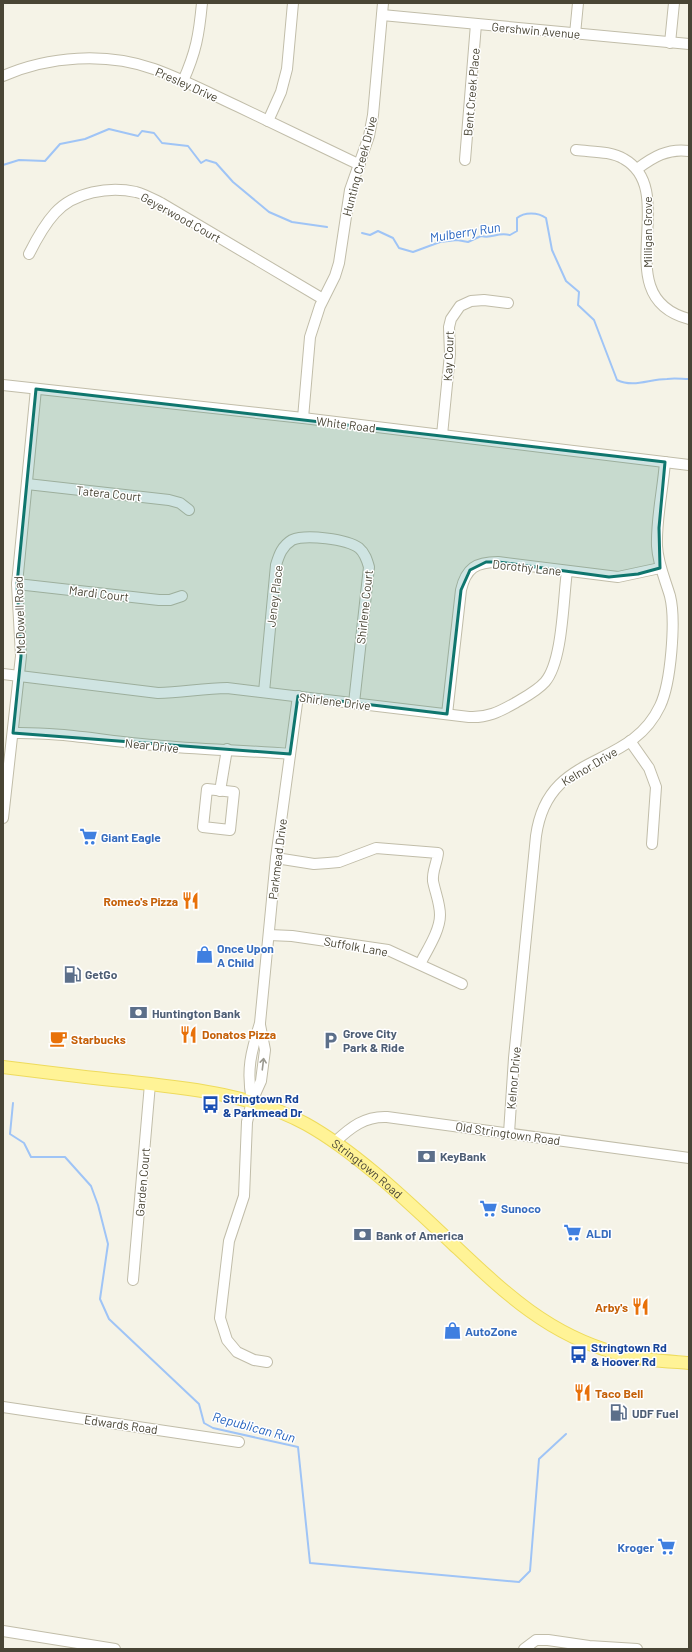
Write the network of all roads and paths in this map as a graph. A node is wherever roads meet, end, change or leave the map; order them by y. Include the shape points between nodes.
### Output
1 (202, 3) edge
2 (293, 3) edge
3 (383, 3) edge
4 (578, 3) edge
5 (674, 3) edge
6 (382, 15) junction
7 (476, 24) junction
8 (575, 34) junction
9 (670, 43) junction
10 (689, 44) edge
11 (3, 76) edge
12 (182, 81) junction
13 (268, 121) junction
14 (576, 150) dead end
15 (689, 151) edge
16 (465, 160) dead end
17 (360, 165) junction
18 (637, 169) junction
19 (28, 254) dead end
20 (323, 299) junction
21 (508, 303) dead end
22 (689, 319) edge
23 (3, 385) edge
24 (36, 389) junction
25 (303, 418) junction
26 (442, 435) junction
27 (665, 462) junction
28 (689, 464) edge
29 (27, 484) junction
30 (189, 510) dead end
31 (326, 540) joint
32 (660, 568) junction
33 (567, 571) junction
34 (17, 584) junction
35 (182, 596) dead end
36 (3, 674) edge
37 (19, 676) junction
38 (264, 692) junction
39 (298, 696) junction
40 (354, 703) junction
41 (447, 714) junction
42 (13, 733) junction
43 (630, 741) junction
44 (227, 749) junction
45 (290, 754) junction
46 (220, 791) junction
47 (3, 818) edge
48 (652, 844) dead end
49 (276, 858) junction
50 (268, 935) junction
51 (420, 964) junction
52 (462, 984) dead end
53 (3, 1067) edge
54 (150, 1084) junction
55 (252, 1101) junction
56 (509, 1133) junction
57 (335, 1142) junction
58 (689, 1158) edge
59 (133, 1280) dead end
60 (267, 1362) dead end
61 (689, 1363) edge
62 (3, 1407) edge
63 (239, 1442) dead end
64 (3, 1631) edge
65 (115, 1649) edge
66 (524, 1649) edge
67 (637, 1649) edge

1 - 12 street via 199,36 193,58
2 - 13 street via 286,69 281,92
3 - 6 street, Hunting Creek Drive
4 - 8 street
5 - 9 street
6 - 7 street, Gershwin Avenue
6 - 17 street, Hunting Creek Drive via 373,115
7 - 8 street, Gershwin Avenue
7 - 16 street, Bent Creek Place
8 - 9 street, Gershwin Avenue
9 - 10 street, Gershwin Avenue
11 - 12 street, Presley Drive via 19,69 62,60 104,59 152,68
12 - 13 street, Presley Drive
13 - 17 street, Presley Drive
14 - 18 street, Milligan Grove via 615,155
15 - 18 street via 672,150 663,153
17 - 20 street, Hunting Creek Drive via 346,206 339,263
18 - 22 street, Milligan Grove via 647,191 646,266 649,283 656,297 665,306 680,317
19 - 20 street, Geyerwood Court via 55,212 76,198 90,193 121,190 136,192 161,203
20 - 25 street, Hunting Creek Drive via 310,337
21 - 26 street, Kay Court via 471,301 460,306 450,319 450,354
23 - 24 street, White Road
24 - 25 street, White Road
24 - 29 street, McDowell Road
25 - 26 street, White Road
26 - 27 street, White Road
27 - 28 street, White Road
27 - 32 street, Kelnor Drive via 657,544
29 - 30 street, Tatera Court via 169,500 180,503
29 - 34 street, McDowell Road
31 - 38 street, Jeney Place via 293,540 281,550 276,565
31 - 40 street, Shirlene Court via 358,547 367,559 369,567
32 - 33 street, Dorothy Lane via 618,577
32 - 43 street, Kelnor Drive via 670,597 672,617 667,683 661,705 651,722
33 - 41 street, Shirlene Drive via 557,654 545,682 494,714 477,718
33 - 41 street, Dorothy Lane via 486,562 470,570 461,590
34 - 35 street, Mardi Court via 159,600
34 - 37 street, McDowell Road via 21,647
36 - 37 street, Shirlene Drive
37 - 38 street, Shirlene Drive via 158,693 227,688
37 - 42 street, McDowell Road
38 - 39 street, Shirlene Drive
39 - 40 street, Shirlene Drive
39 - 45 street, Parkmead Drive
40 - 41 street, Shirlene Drive
42 - 44 street, Near Drive via 56,734 153,745
42 - 47 street, McDowell Road
43 - 48 street via 650,768 656,787
43 - 56 street, Kelnor Drive via 567,777 551,793 541,813 536,836
44 - 45 street, Near Drive
44 - 46 street
45 - 49 street, Parkmead Drive
46 - 46 street via 207,789 203,827 230,830 234,792
49 - 50 street, Parkmead Drive
49 - 51 street via 314,864 339,862 376,848 438,853 433,880 440,916
50 - 51 street, Suffolk Lane via 379,948
50 - 55 street, Parkmead Drive via 260,1023 252,1047 248,1079
51 - 52 street, Suffolk Lane
53 - 54 main road, Stringtown Road
54 - 55 main road, Stringtown Road
54 - 59 street, Garden Court
55 - 57 main road, Stringtown Road via 305,1124
55 - 60 street, Parkmead Drive via 246,1122 244,1196 228,1240 220,1318 227,1340 237,1352 254,1360
56 - 57 street, Old Stringtown Road via 376,1117 357,1124
56 - 58 street, Old Stringtown Road
57 - 61 main road, Stringtown Road via 388,1186 510,1297 550,1325 582,1341 615,1353
62 - 63 street, Edwards Road
64 - 65 street
66 - 67 street via 536,1640 548,1640

